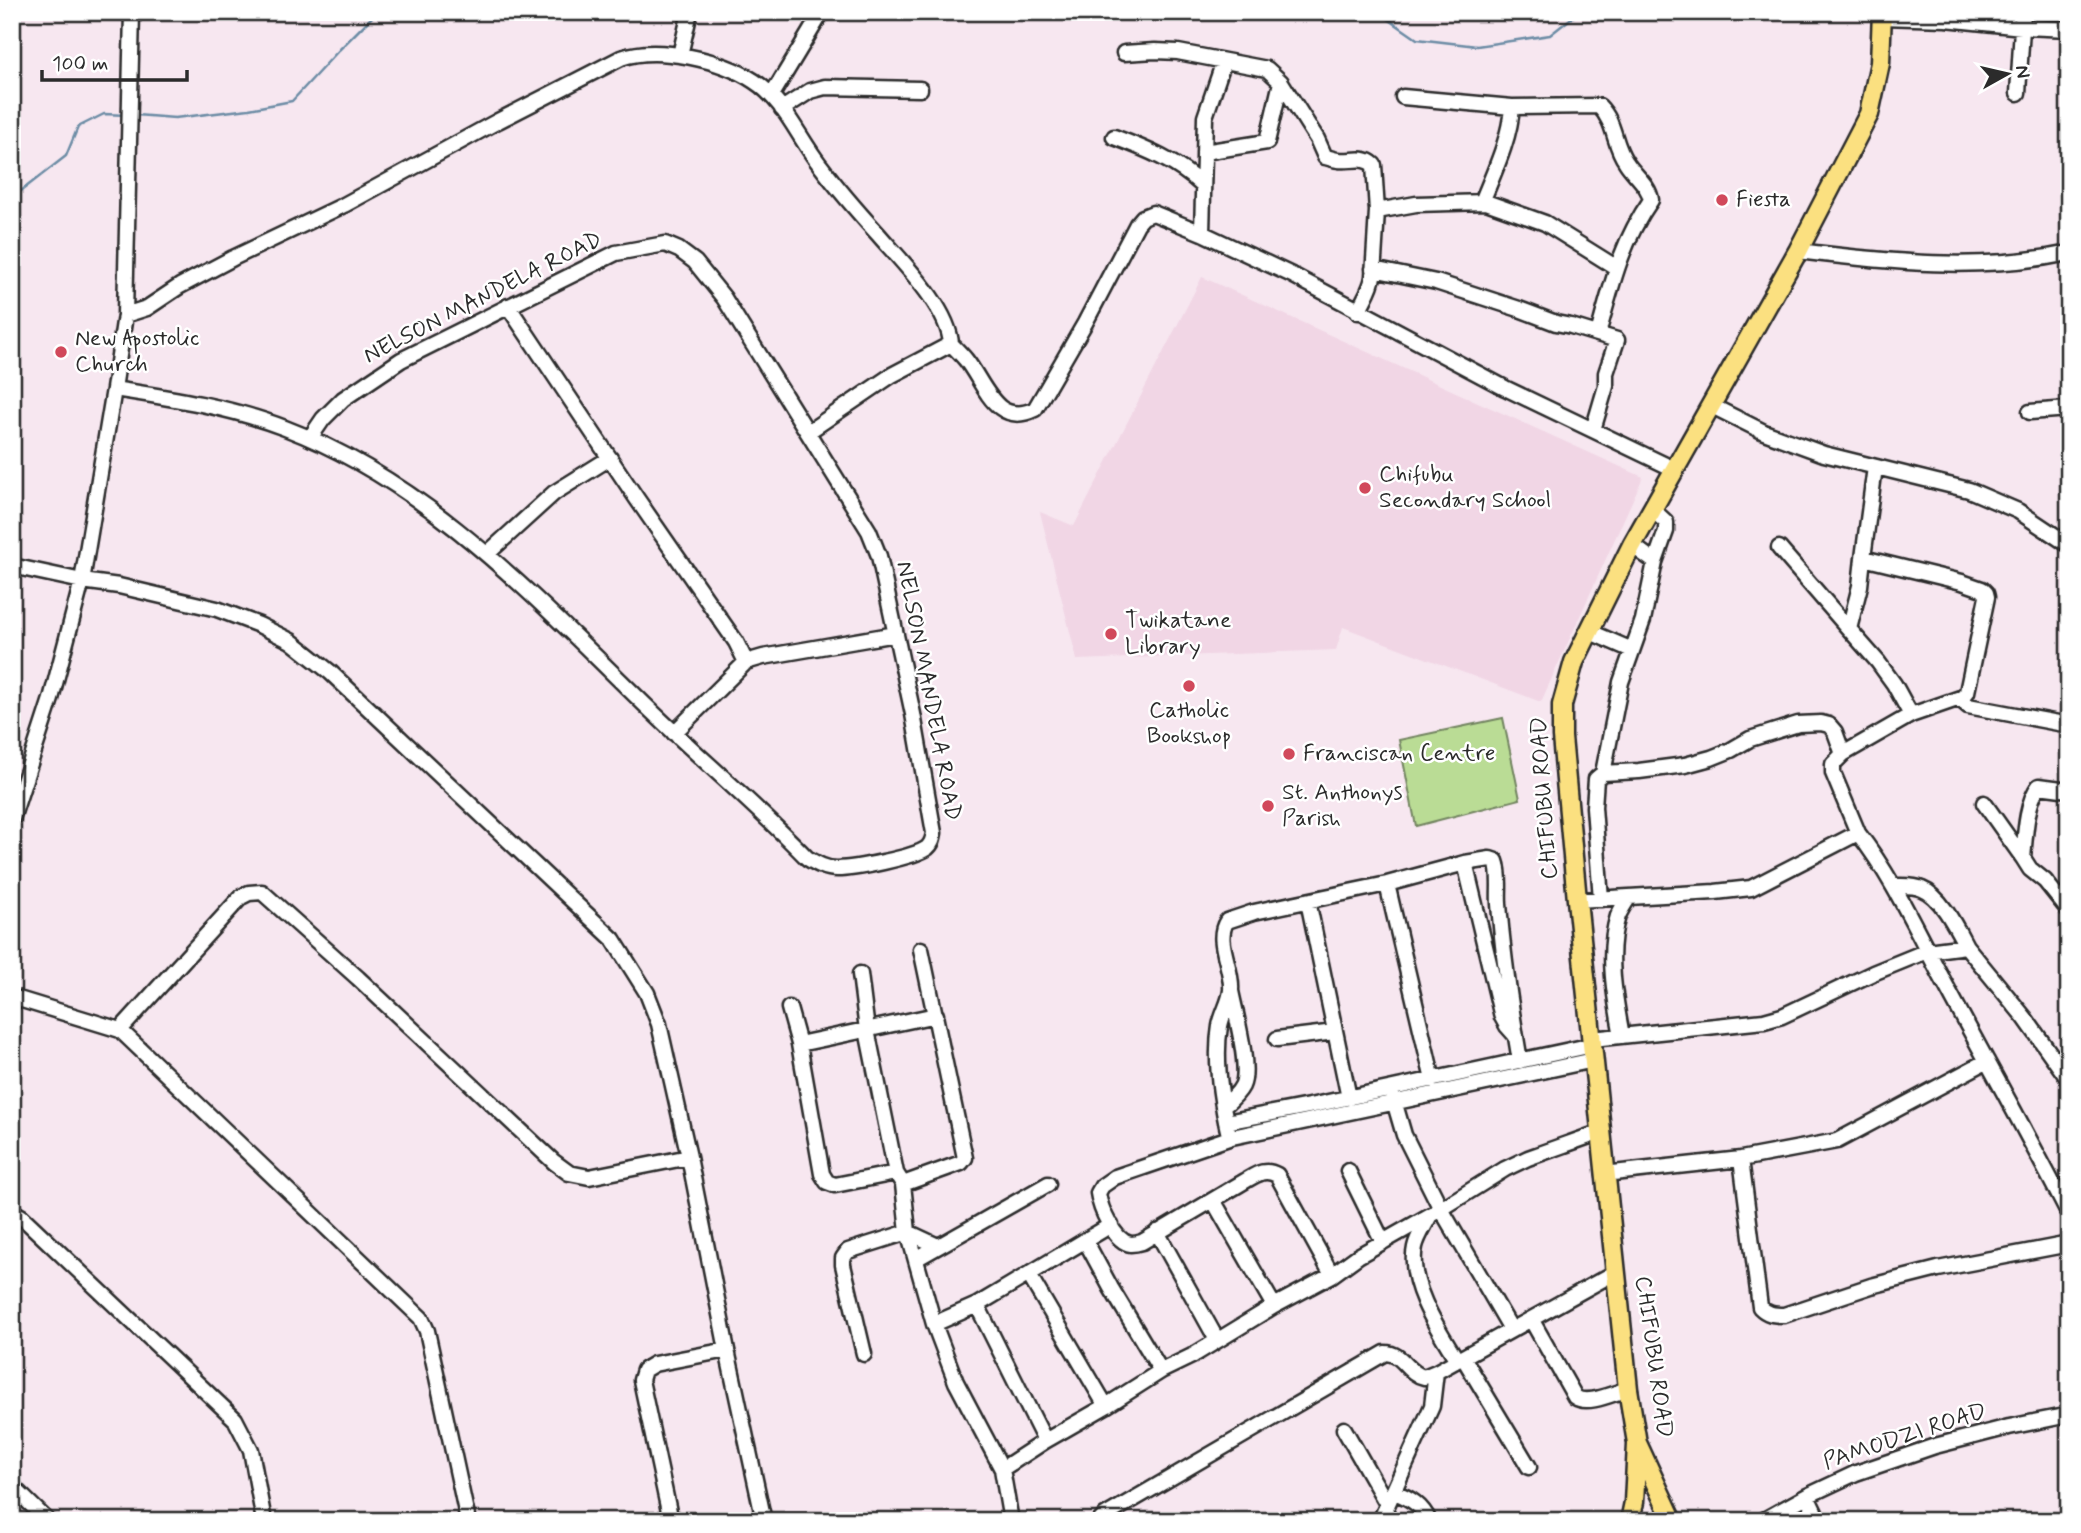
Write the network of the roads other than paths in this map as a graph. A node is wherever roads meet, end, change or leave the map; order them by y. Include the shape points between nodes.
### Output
1 (132, 12) edge
2 (690, 12) edge
3 (822, 12) edge
4 (1882, 15) edge
5 (2023, 20) edge
6 (2069, 29) edge
7 (1125, 53) dead end
8 (680, 55) junction
9 (1224, 61) junction
10 (1281, 82) junction
11 (919, 89) dead end
12 (2018, 93) dead end
13 (772, 95) junction
14 (1403, 97) dead end
15 (1512, 107) junction
16 (782, 109) junction
17 (1114, 137) dead end
18 (1203, 152) junction
19 (1202, 186) junction
20 (1482, 202) junction
21 (1377, 211) junction
22 (1202, 233) junction
23 (1798, 251) junction
24 (2069, 253) edge
25 (1373, 268) junction
26 (1617, 268) junction
27 (508, 306) junction
28 (1358, 312) junction
29 (125, 315) junction
30 (1598, 334) junction
31 (951, 344) junction
32 (114, 390) junction
33 (1710, 405) junction
34 (2069, 409) edge
35 (2030, 412) dead end
36 (1593, 430) junction
37 (808, 432) junction
38 (310, 438) junction
39 (610, 458) junction
40 (1875, 467) junction
41 (1676, 470) junction
42 (1653, 510) junction
43 (1632, 545) junction
44 (2069, 545) edge
45 (1779, 548) dead end
46 (487, 554) junction
47 (1863, 558) junction
48 (1655, 562) junction
49 (12, 566) edge
50 (82, 581) junction
51 (1849, 629) junction
52 (1588, 631) junction
53 (896, 634) junction
54 (1632, 650) junction
55 (746, 662) junction
56 (1960, 699) junction
57 (1911, 715) junction
58 (2069, 725) edge
59 (674, 733) junction
60 (1843, 754) junction
61 (1603, 773) junction
62 (18, 783) edge
63 (2069, 790) edge
64 (1984, 803) dead end
65 (12, 819) edge
66 (1858, 833) junction
67 (2023, 858) junction
68 (1465, 863) junction
69 (1387, 884) junction
70 (1894, 886) junction
71 (1629, 897) junction
72 (1601, 899) junction
73 (1577, 900) junction
74 (1308, 901) junction
75 (2069, 911) edge
76 (1966, 946) junction
77 (921, 949) dead end
78 (1927, 951) junction
79 (860, 974) dead end
80 (1231, 990) junction
81 (12, 997) edge
82 (789, 1008) dead end
83 (936, 1015) junction
84 (120, 1030) junction
85 (867, 1030) junction
86 (1335, 1032) junction
87 (1516, 1036) junction
88 (1622, 1036) junction
89 (1277, 1039) dead end
90 (799, 1044) junction
91 (1593, 1048) junction
92 (1520, 1061) junction
93 (1987, 1061) junction
94 (1471, 1079) junction
95 (1433, 1080) junction
96 (2069, 1080) edge
97 (1392, 1096) junction
98 (1349, 1098) junction
99 (1316, 1111) junction
100 (1224, 1114) junction
101 (1601, 1132) junction
102 (1232, 1137) junction
103 (689, 1157) junction
104 (1741, 1159) junction
105 (1348, 1171) dead end
106 (1604, 1174) junction
107 (899, 1178) junction
108 (1048, 1184) dead end
109 (1213, 1200) junction
110 (12, 1211) edge
111 (1435, 1213) junction
112 (2069, 1215) edge
113 (1111, 1225) junction
114 (908, 1232) junction
115 (1157, 1232) junction
116 (1085, 1240) junction
117 (1383, 1242) junction
118 (2069, 1244) edge
119 (938, 1246) junction
120 (916, 1259) junction
121 (1616, 1272) junction
122 (1029, 1275) junction
123 (1332, 1275) junction
124 (977, 1305) junction
125 (1274, 1306) junction
126 (1531, 1319) junction
127 (934, 1324) junction
128 (1511, 1329) junction
129 (1217, 1340) junction
130 (727, 1350) junction
131 (864, 1354) dead end
132 (1460, 1359) junction
133 (1161, 1371) junction
134 (1436, 1372) junction
135 (1628, 1389) junction
136 (1106, 1406) junction
137 (2069, 1415) edge
138 (1344, 1429) dead end
139 (1045, 1441) junction
140 (1637, 1443) junction
141 (1529, 1467) dead end
142 (1002, 1469) junction
143 (12, 1486) edge
144 (1807, 1496) junction
145 (1391, 1498) junction
146 (48, 1521) edge
147 (264, 1521) edge
148 (468, 1521) edge
149 (671, 1521) edge
150 (764, 1521) edge
151 (1011, 1521) edge
152 (1100, 1521) edge
153 (1380, 1521) edge
154 (1429, 1521) edge
155 (1630, 1521) edge
156 (1673, 1521) edge
157 (1762, 1521) edge
158 (1819, 1521) edge

1 - 29 street
2 - 8 street
3 - 13 street
4 - 5 street
4 - 23 main road, CHIFUBU ROAD via 1880,63 1869,114
5 - 6 street
5 - 12 street
7 - 9 street via 1178,52
8 - 13 street via 723,66
8 - 29 street via 621,58 344,205 233,258 147,308
9 - 10 street via 1267,69
9 - 18 street via 1205,117
10 - 18 street via 1267,142
10 - 21 street via 1325,157 1366,159 1374,165
11 - 16 street via 825,87
13 - 16 street
14 - 15 street
15 - 20 street
15 - 26 street via 1599,106 1607,114 1624,161 1650,192 1651,200 1629,234
16 - 31 street via 819,164 919,281 941,315
17 - 19 street via 1188,171
18 - 19 street
19 - 22 street
20 - 21 street via 1416,204
20 - 26 street via 1545,223
21 - 25 street
22 - 28 street
22 - 31 street via 1153,213 1143,216 1042,400 1027,413 1005,412 995,404
23 - 24 street via 1876,260 1975,263 2033,261
23 - 33 main road, CHIFUBU ROAD
25 - 28 street via 1373,283
25 - 30 street via 1436,282
26 - 30 street
27 - 37 street, NELSON MANDELA ROAD via 616,253 665,244 695,262 724,298
27 - 38 street, NELSON MANDELA ROAD via 390,367 344,399
27 - 39 street
28 - 36 street
29 - 32 street
30 - 36 street via 1617,340
31 - 37 street via 892,375
32 - 38 street, NELSON MANDELA ROAD via 234,412
32 - 50 street
33 - 40 street via 1764,432
33 - 41 main road, CHIFUBU ROAD
34 - 35 street
36 - 41 street
37 - 53 street, NELSON MANDELA ROAD via 870,531
38 - 46 street, NELSON MANDELA ROAD via 400,488
39 - 46 street via 554,493
39 - 55 street
40 - 44 street via 1969,490 2018,511
40 - 47 street
41 - 42 main road, CHIFUBU ROAD
42 - 43 main road, CHIFUBU ROAD
42 - 48 street via 1666,522
43 - 48 street
43 - 52 main road, CHIFUBU ROAD
45 - 51 street
46 - 59 street, NELSON MANDELA ROAD
47 - 51 street
47 - 56 street via 1962,582 1986,593 1967,692
48 - 54 street
49 - 50 street
50 - 62 street via 51,699
50 - 103 street via 217,610 291,641 330,672 613,939 647,993 659,1024
51 - 57 street via 1894,684
52 - 54 street
52 - 73 main road, CHIFUBU ROAD via 1562,705
53 - 55 street
53 - 59 street, NELSON MANDELA ROAD via 934,833 932,842 918,853 860,866 821,866
54 - 61 street
55 - 59 street
56 - 57 street
56 - 58 street via 1968,706
57 - 60 street
60 - 61 street via 1829,725 1798,724 1698,761
60 - 66 street via 1833,764 1833,773
61 - 72 street via 1595,779 1594,807
62 - 65 street
63 - 67 street via 2039,786 2027,821
64 - 67 street
66 - 70 street
66 - 71 street via 1751,888
67 - 75 street
68 - 69 street
68 - 87 street via 1502,1017
68 - 87 street via 1490,859 1499,868 1499,903
69 - 74 street
69 - 95 street
70 - 76 street via 1926,890
70 - 78 street
71 - 72 street
71 - 88 street via 1615,927 1613,953
72 - 73 street
73 - 91 main road, CHIFUBU ROAD
74 - 80 street via 1227,920 1222,932
74 - 86 street
76 - 78 street
76 - 96 street
77 - 83 street
78 - 88 street via 1782,1017
78 - 93 street
79 - 85 street
80 - 100 street via 1218,1046
80 - 100 street via 1245,1074
81 - 84 street
82 - 90 street
83 - 85 street
83 - 107 street via 965,1158 961,1163
84 - 103 street via 241,897 262,892 569,1173 589,1177
84 - 148 street via 421,1318
85 - 90 street
85 - 107 street
86 - 89 street
86 - 98 street
87 - 92 street
88 - 91 street
90 - 107 street via 827,1182
91 - 92 street
91 - 94 street
91 - 101 main road, CHIFUBU ROAD
92 - 94 street
93 - 104 street via 1838,1141
93 - 112 street
94 - 95 street
94 - 97 street
95 - 97 street
97 - 98 street
97 - 99 street
97 - 111 street
98 - 99 street
99 - 100 street
99 - 102 street
100 - 102 street
101 - 106 main road, CHIFUBU ROAD
101 - 111 street via 1528,1157
102 - 113 street via 1115,1177 1102,1186 1098,1194
103 - 130 street
104 - 106 street
104 - 118 street via 1760,1307 1773,1315 1938,1269
105 - 117 street
106 - 121 main road, CHIFUBU ROAD
107 - 114 street
108 - 119 street
109 - 115 street
109 - 123 street via 1262,1171 1278,1175
109 - 125 street
110 - 147 street via 235,1419 251,1450
111 - 117 street
111 - 128 street
111 - 132 street via 1415,1249 1416,1273 1425,1305
113 - 115 street via 1131,1244
113 - 116 street
114 - 119 street
114 - 120 street
114 - 131 street via 848,1251 843,1258
115 - 129 street
116 - 122 street
116 - 133 street
117 - 123 street
119 - 120 street
120 - 127 street
121 - 126 street
121 - 135 main road, CHIFUBU ROAD
122 - 124 street
122 - 136 street
123 - 125 street
124 - 127 street
124 - 139 street
125 - 129 street
126 - 128 street
126 - 135 street via 1580,1401
127 - 142 street via 956,1382
128 - 132 street
129 - 133 street
130 - 149 street via 644,1370 641,1380
130 - 150 street
132 - 134 street
132 - 141 street
133 - 136 street
134 - 145 street via 1432,1406
134 - 152 street via 1418,1375 1394,1353 1385,1353
135 - 140 main road, CHIFUBU ROAD
136 - 139 street
137 - 144 street, PAMODZI ROAD via 1935,1446 1856,1473
138 - 145 street
139 - 142 street
140 - 155 main road
140 - 156 main road, CHIFUBU ROAD
142 - 151 street
143 - 146 street
144 - 157 street, PAMODZI ROAD
144 - 158 street
145 - 153 street
145 - 154 street via 1417,1503

